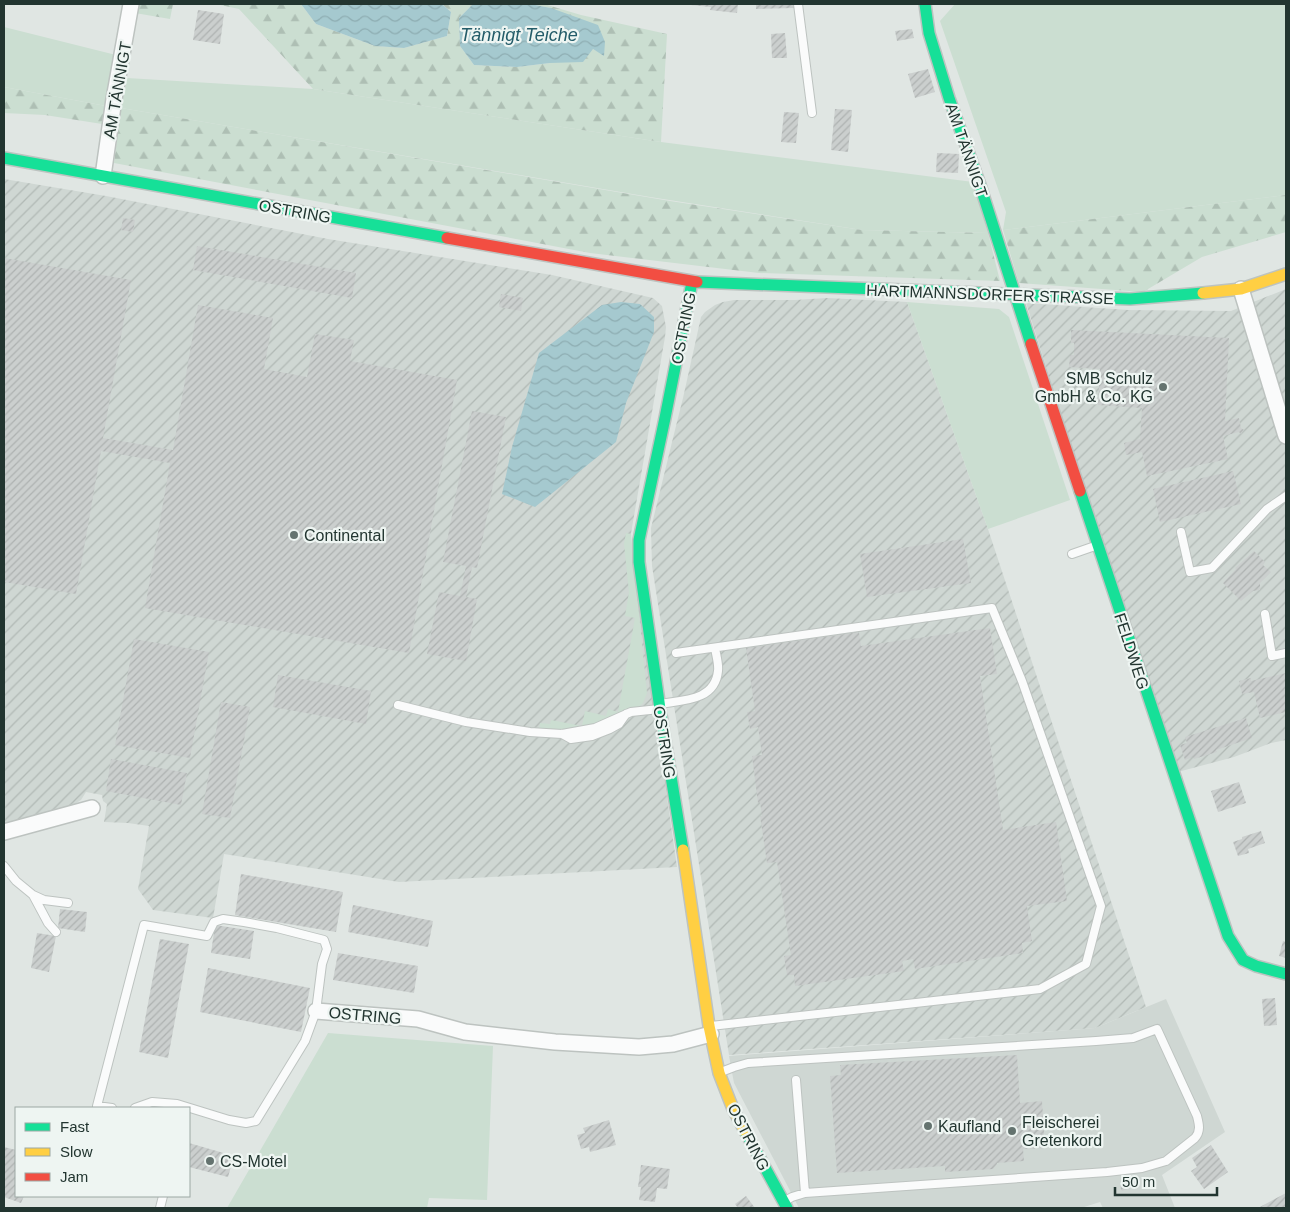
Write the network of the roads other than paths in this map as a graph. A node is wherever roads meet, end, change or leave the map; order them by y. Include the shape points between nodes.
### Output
1 (131, 4) edge
2 (798, 4) edge
3 (925, 4) edge
4 (812, 113) dead end
5 (4, 158) edge
6 (102, 176) junction
7 (1286, 274) edge
8 (692, 282) junction
9 (1241, 289) junction
10 (1014, 294) junction
11 (1284, 418) edge
12 (1286, 436) edge
13 (1286, 496) edge
14 (1181, 532) dead end
15 (1097, 545) junction
16 (1072, 554) dead end
17 (1264, 614) dead end
18 (716, 648) junction
19 (676, 653) dead end
20 (1286, 653) edge
21 (398, 705) dead end
22 (659, 707) junction
23 (92, 808) dead end
24 (4, 832) edge
25 (4, 866) edge
26 (33, 895) junction
27 (68, 903) dead end
28 (56, 932) dead end
29 (1286, 974) edge
30 (316, 1011) junction
31 (710, 1030) junction
32 (719, 1073) junction
33 (796, 1080) dead end
34 (104, 1107) edge
35 (137, 1107) edge
36 (187, 1107) edge
37 (190, 1108) edge
38 (805, 1193) junction
39 (785, 1205) edge

1 - 6 street, AM TÄNNIGT
2 - 4 lane
3 - 10 main road, AM TÄNNIGT via 929,33
5 - 6 main road, OSTRING
6 - 8 main road, OSTRING
7 - 9 main road, HARTMANNSDORFER STRASSE
8 - 10 main road, HARTMANNSDORFER STRASSE
8 - 22 main road, OSTRING via 639,540 639,562
9 - 10 main road, HARTMANNSDORFER STRASSE via 1130,299
9 - 11 street
10 - 15 main road, FELDWEG
11 - 12 street
13 - 14 lane via 1267,509 1212,568 1190,572
15 - 16 lane
15 - 29 main road, FELDWEG via 1228,936 1243,960
17 - 20 lane via 1272,656
18 - 19 lane
18 - 22 lane via 716,683 706,694
18 - 31 lane via 992,608 1022,681 1101,906 1086,964 1040,989 793,1016
21 - 22 lane via 466,722 562,734 571,739 592,736 619,724 631,712
22 - 31 main road, OSTRING
23 - 24 street
25 - 26 lane
26 - 27 lane
26 - 28 lane
30 - 31 street, OSTRING via 418,1019 465,1032 639,1048 674,1044
30 - 34 lane via 327,949 324,940 223,919 214,922 207,936 144,925 97,1106
30 - 37 lane via 305,1041 256,1121 246,1124
31 - 32 main road, OSTRING
32 - 38 lane via 748,1063 1133,1038 1157,1029 1199,1125 1196,1138 1166,1160 1142,1168
32 - 39 main road, OSTRING via 733,1109
33 - 38 lane
35 - 36 lane via 152,1102
38 - 39 lane via 792,1197

